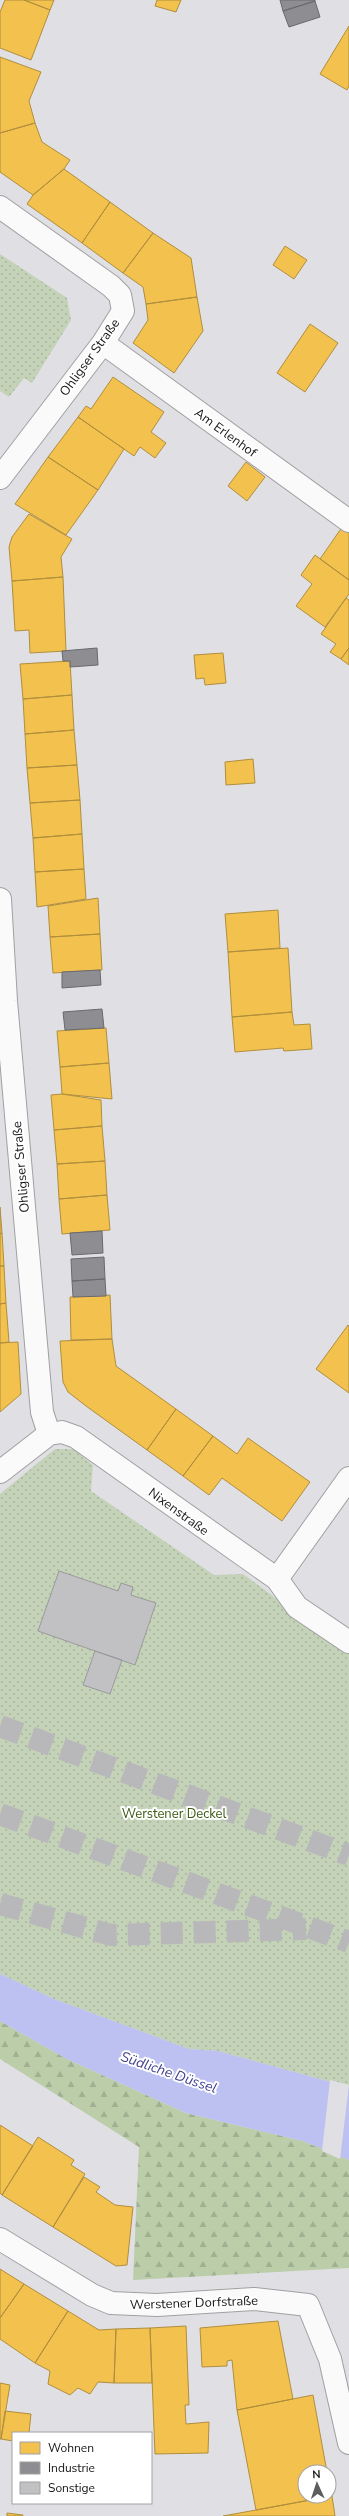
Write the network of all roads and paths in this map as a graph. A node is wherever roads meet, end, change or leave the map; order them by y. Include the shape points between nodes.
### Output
1 (0, 208) edge
2 (103, 343) junction
3 (0, 478) edge
4 (349, 521) edge
5 (0, 899) edge
6 (49, 1434) junction
7 (0, 1472) edge
8 (349, 1478) edge
9 (277, 1579) junction
10 (349, 1642) edge
11 (0, 2239) edge
12 (349, 2443) edge

1 - 2 street, Ohligser Straße via 111,286 120,295 123,311
2 - 3 street, Ohligser Straße
2 - 4 street, Am Erlenhof
5 - 6 street, Ohligser Straße via 6,1001 42,1412
6 - 7 street
6 - 9 street, Nixenstraße via 62,1432 76,1437
8 - 9 street
9 - 10 street, Nixenstraße via 297,1607
11 - 12 street, Werstener Dorfstraße via 92,2295 111,2303 157,2305 254,2299 308,2305 330,2359

